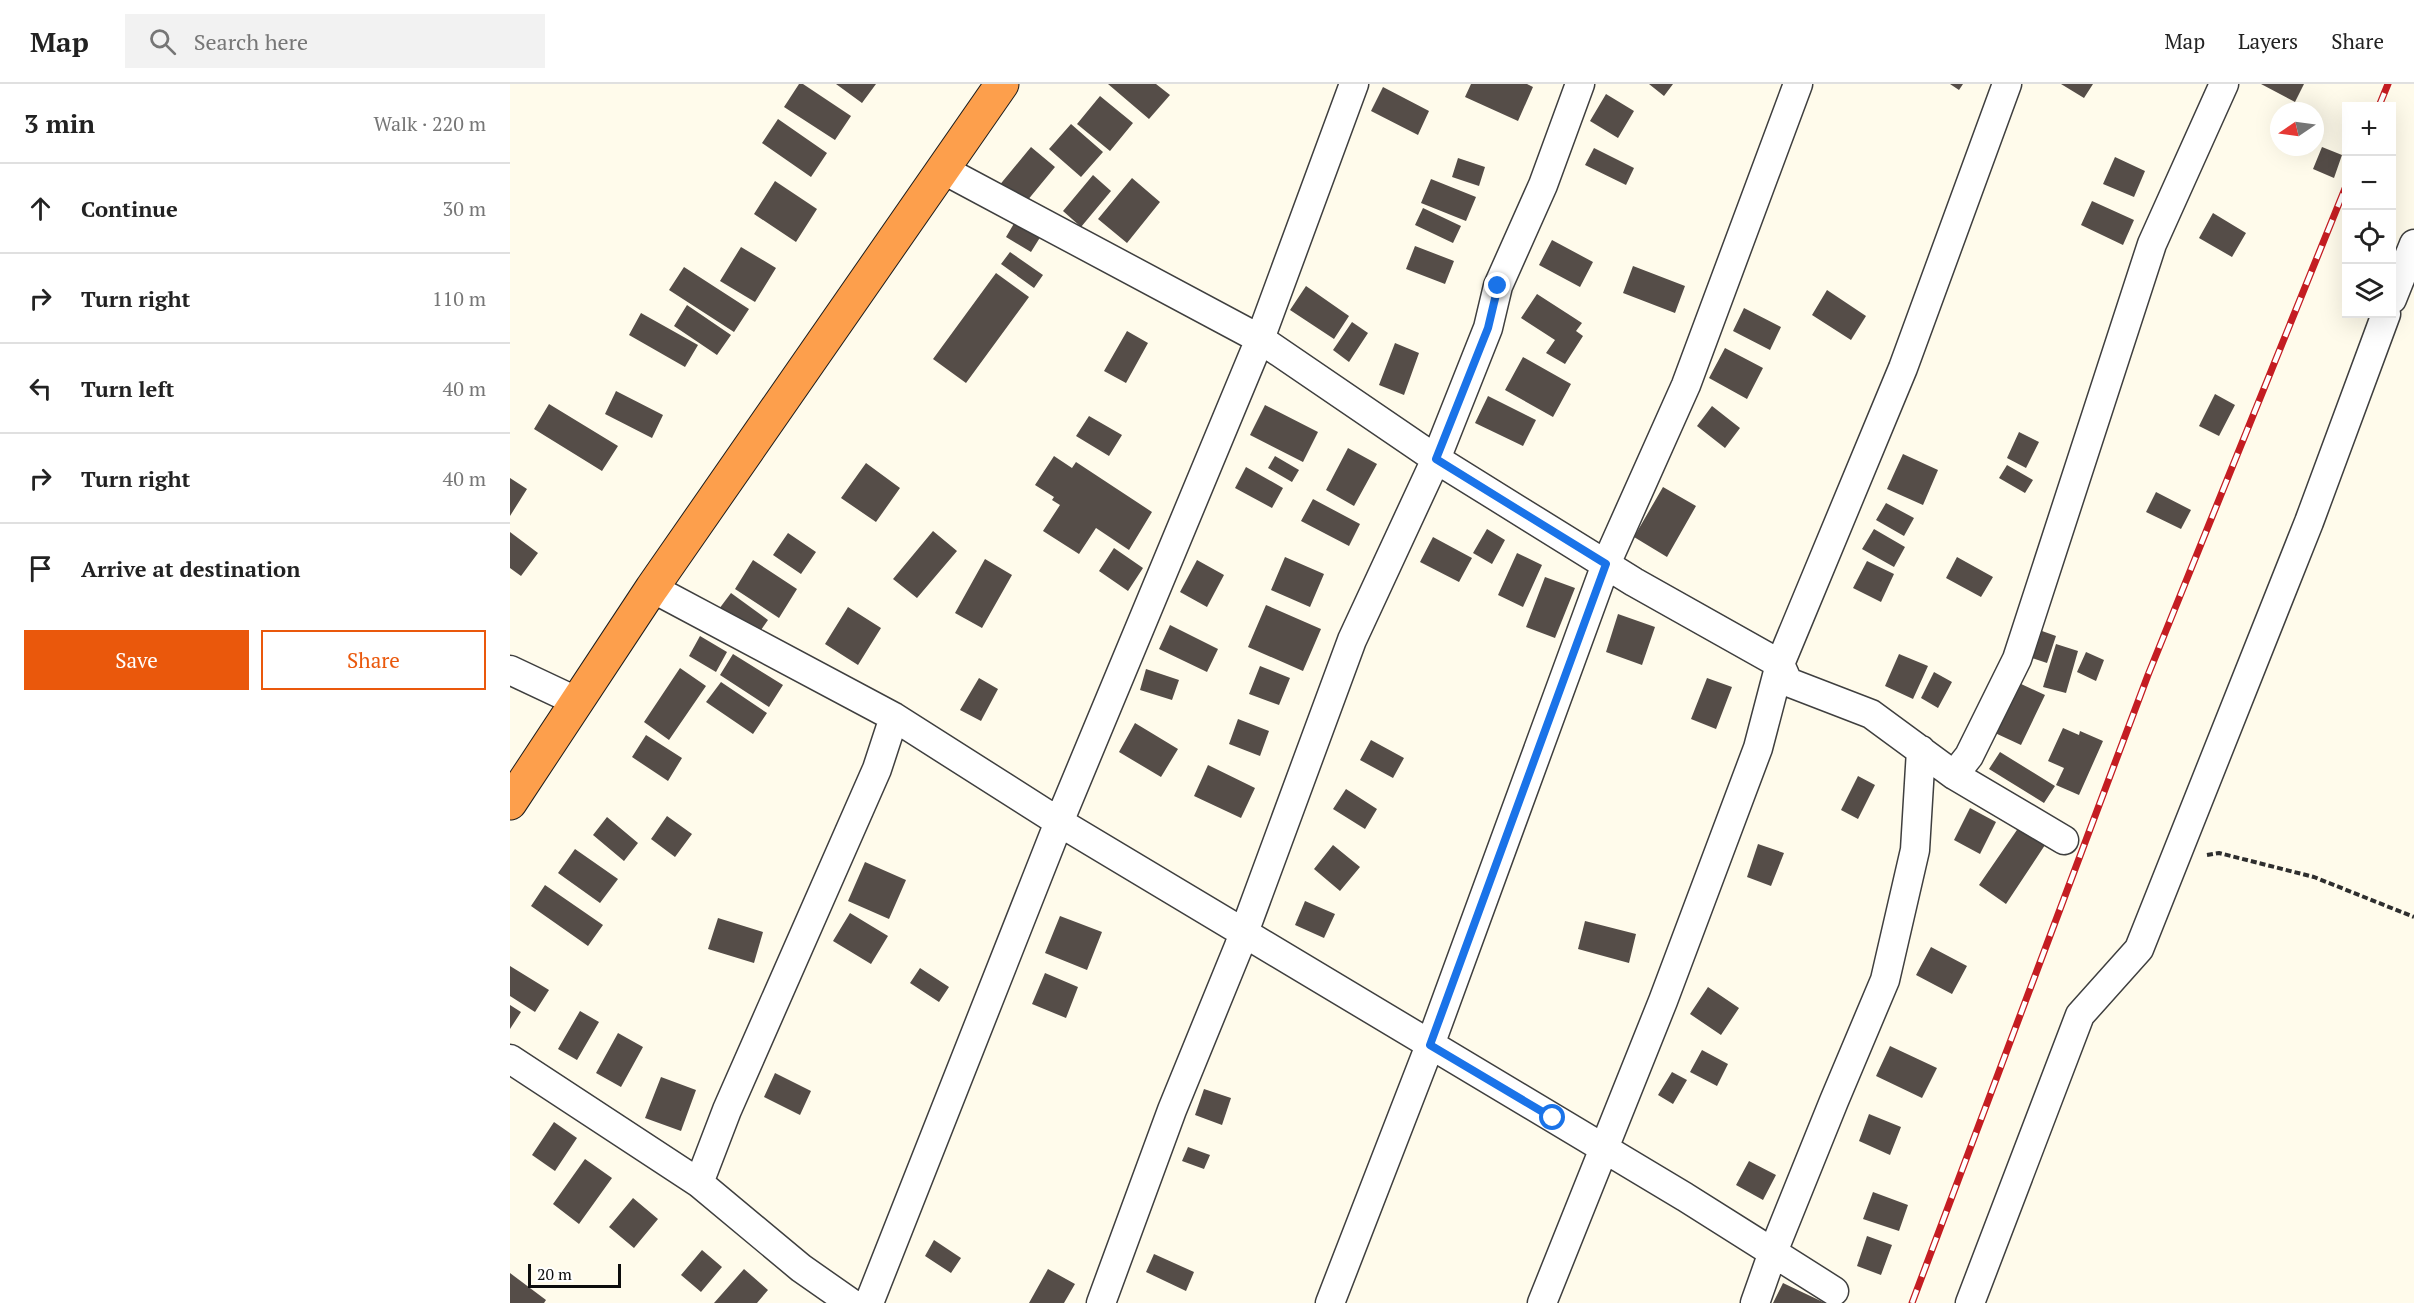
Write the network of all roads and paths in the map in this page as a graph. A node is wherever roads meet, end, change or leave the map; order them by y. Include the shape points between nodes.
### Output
1 (1002, 84) edge
2 (1354, 84) edge
3 (1580, 84) edge
4 (1798, 84) edge
5 (2007, 84) edge
6 (2224, 84) edge
7 (942, 169) junction
8 (2414, 244) edge
9 (2396, 287) edge
10 (2385, 318) edge
11 (1260, 339) junction
12 (1436, 459) junction
13 (1606, 564) junction
14 (652, 588) junction
15 (1780, 664) junction
16 (510, 670) edge
17 (578, 702) junction
18 (894, 717) junction
19 (1921, 750) junction
20 (1954, 775) junction
21 (510, 802) edge
22 (1059, 822) junction
23 (2064, 840) dead end
24 (2174, 861) junction
25 (2414, 917) edge
26 (1244, 932) junction
27 (1430, 1045) junction
28 (510, 1059) edge
29 (1604, 1148) junction
30 (699, 1183) junction
31 (1773, 1252) junction
32 (1834, 1291) dead end
33 (851, 1303) edge
34 (884, 1303) edge
35 (1101, 1303) edge
36 (1330, 1303) edge
37 (1542, 1303) edge
38 (1755, 1303) edge
39 (1970, 1303) edge

1 - 7 highway
2 - 11 street
3 - 12 street via 1543,186 1498,286 1488,328
4 - 13 street via 1686,385
5 - 15 street via 1899,378
6 - 20 street via 2152,244 2017,659 1969,756
7 - 11 street
7 - 14 highway
8 - 9 street
10 - 24 street via 2309,522
11 - 12 street
11 - 22 street
12 - 13 street
12 - 26 street via 1352,640
13 - 15 street
13 - 27 street
14 - 17 highway
14 - 18 street
15 - 19 street via 1788,682 1871,714
15 - 29 street via 1758,748
16 - 17 street
17 - 21 highway
18 - 22 street
18 - 30 street via 877,769 727,1110
19 - 20 street
19 - 31 street via 1915,850 1885,980
20 - 23 street
22 - 26 street
22 - 34 street
24 - 25 path via 2219,853 2314,878
24 - 39 street via 2139,949 2080,1015
26 - 27 street
26 - 35 street via 1172,1110
27 - 29 street
27 - 36 street
28 - 30 street
29 - 31 street
29 - 37 street
30 - 33 street via 801,1268
31 - 32 street
31 - 38 street

